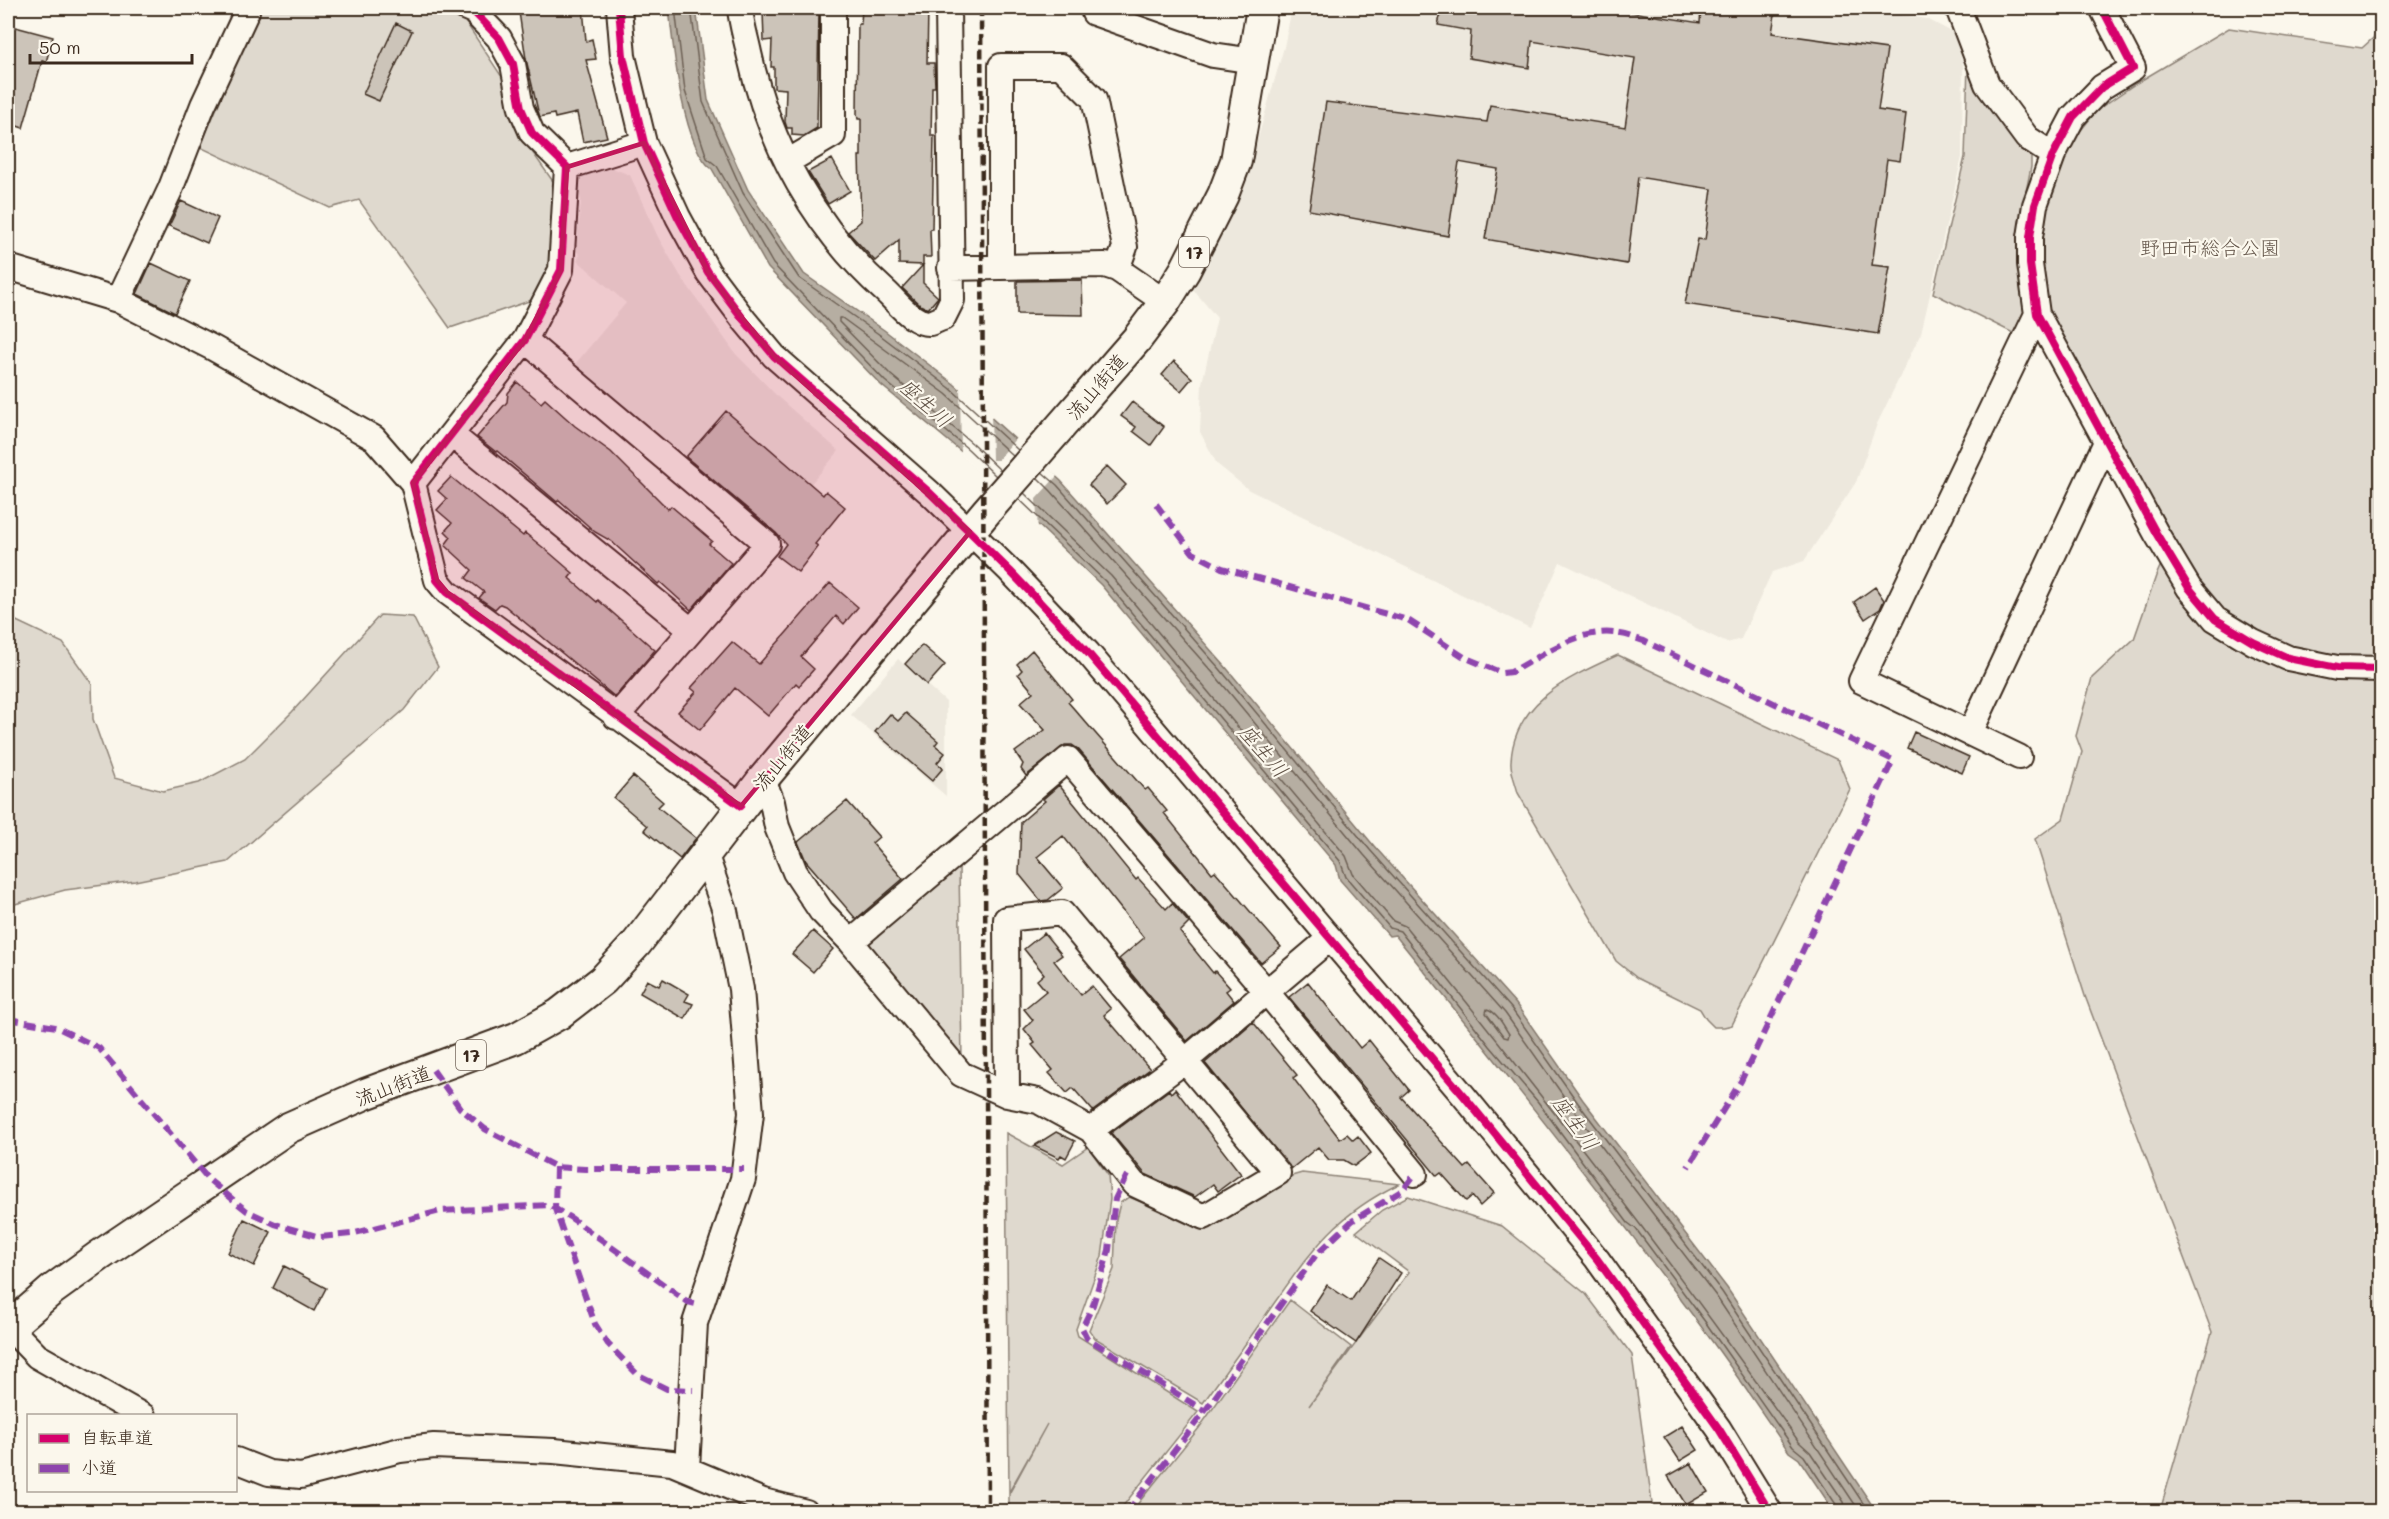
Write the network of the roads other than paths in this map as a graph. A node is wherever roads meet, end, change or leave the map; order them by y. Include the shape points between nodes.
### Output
1 (466, 8) edge
2 (619, 8) edge
3 (740, 8) edge
4 (833, 8) edge
5 (948, 8) edge
6 (1262, 8) edge
7 (1958, 8) edge
8 (2103, 8) edge
9 (247, 11) dead end
10 (1094, 12) dead end
11 (1254, 61) junction
12 (644, 143) junction
13 (2053, 155) junction
14 (786, 162) junction
15 (567, 167) junction
16 (1001, 266) junction
17 (8, 267) edge
18 (950, 268) junction
19 (1117, 268) junction
20 (118, 300) junction
21 (1165, 302) junction
22 (2037, 314) junction
23 (525, 340) junction
24 (452, 435) junction
25 (2106, 442) junction
26 (413, 483) junction
27 (978, 522) junction
28 (691, 630) junction
29 (2382, 669) edge
30 (616, 717) junction
31 (1970, 732) junction
32 (2019, 757) dead end
33 (763, 779) junction
34 (741, 806) junction
35 (705, 853) junction
36 (1329, 939) junction
37 (851, 942) junction
38 (1266, 991) junction
39 (1186, 1060) junction
40 (1007, 1095) junction
41 (1091, 1130) junction
42 (1415, 1174) dead end
43 (8, 1328) edge
44 (139, 1414) edge
45 (237, 1460) edge
46 (687, 1468) junction
47 (806, 1512) edge
48 (1770, 1512) edge

1 - 15 street via 499,38 513,64 521,108 532,133
2 - 12 street via 623,56
3 - 14 street via 754,76
4 - 14 street via 833,135
5 - 18 street
6 - 11 main road, 流山街道 / 17
7 - 13 street via 1987,84 2027,138
8 - 13 street via 2133,68 2102,87 2073,117
9 - 20 street
10 - 11 street via 1213,55
11 - 21 main road, 流山街道 / 17 via 1236,161 1223,195
12 - 15 street
12 - 27 street via 708,272 774,356 930,493
13 - 22 street via 2035,205 2030,237
14 - 18 street via 827,229 867,275 916,320 930,323 943,318 952,300
15 - 23 street via 561,270
16 - 18 street
16 - 19 street
16 - 19 street via 1001,66 1061,66 1094,99 1125,247
17 - 20 street
19 - 21 street
20 - 26 street via 374,438
21 - 27 main road, 流山街道 / 17
22 - 25 street
22 - 31 street via 1861,681
23 - 24 street
23 - 28 street via 767,544
24 - 26 street
24 - 28 street
25 - 29 street via 2189,588 2215,619 2288,658 2337,668
25 - 31 street
26 - 30 street via 436,580
27 - 33 main road, 流山街道 / 17
27 - 36 street via 1011,571 1088,653
28 - 30 street
30 - 34 street
31 - 32 street
33 - 34 main road, 流山街道 / 17
33 - 37 street via 795,872 821,911
34 - 35 main road, 流山街道 / 17
35 - 43 main road, 流山街道 / 17 via 637,943 603,980 559,1014 516,1038 365,1094 288,1128 99,1256
35 - 46 street via 725,911 741,989 751,1113 743,1179 695,1323
36 - 38 street
36 - 48 street via 1597,1259 1719,1429
37 - 38 street via 1068,759
37 - 40 street via 961,1074
38 - 39 street
38 - 42 street
39 - 40 street via 1062,913 1006,919
39 - 41 street
39 - 41 street via 1278,1173 1204,1217 1134,1184
40 - 41 street via 1038,1101
43 - 44 street via 37,1356
45 - 46 street via 269,1473 301,1476 400,1450 434,1446 554,1451 672,1463
46 - 47 street via 764,1501

